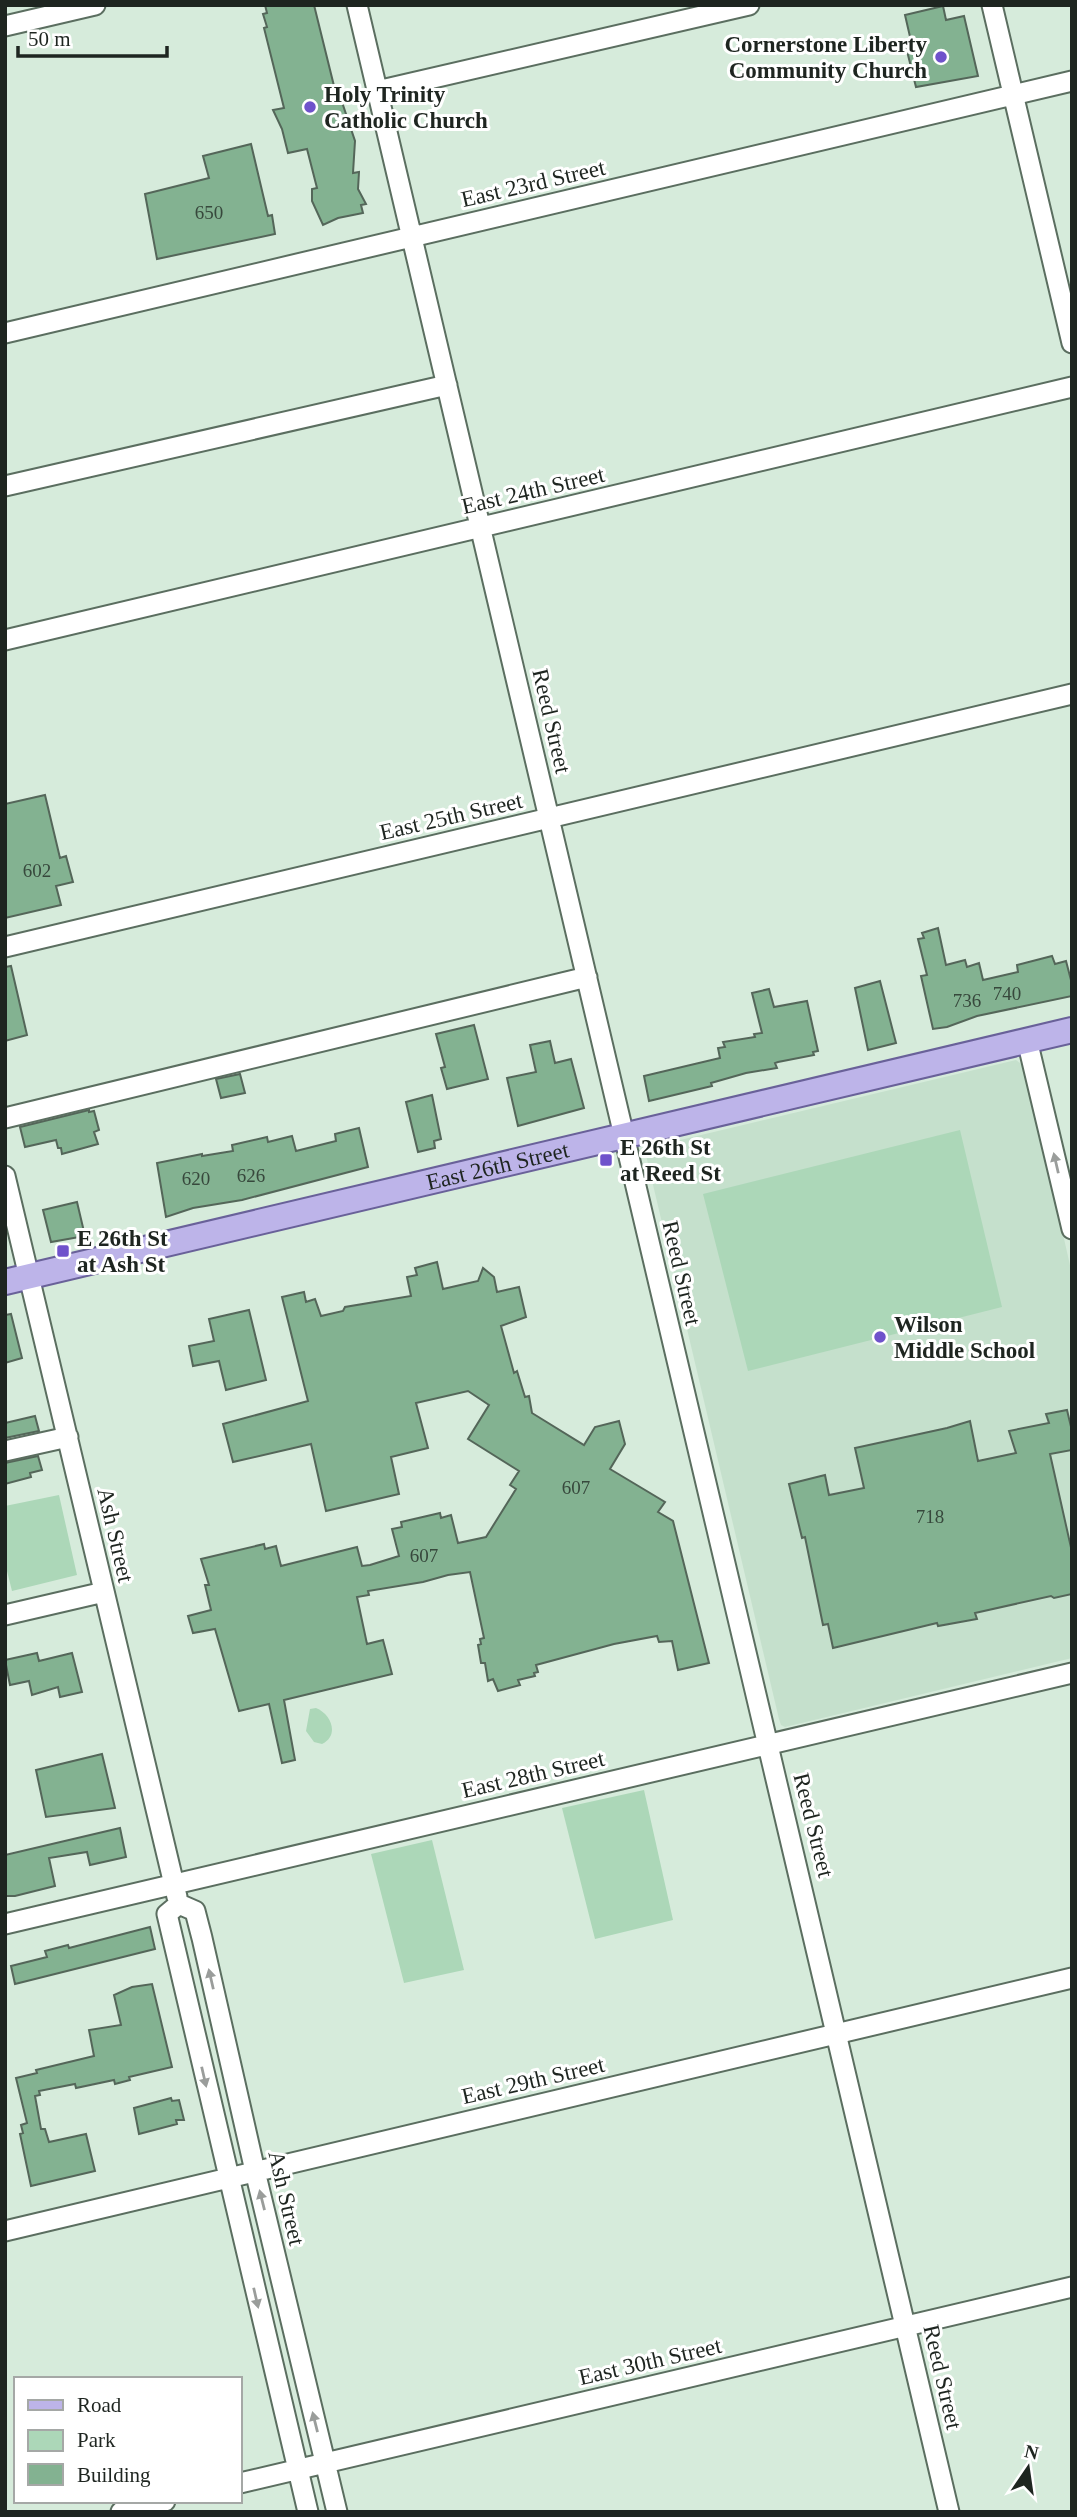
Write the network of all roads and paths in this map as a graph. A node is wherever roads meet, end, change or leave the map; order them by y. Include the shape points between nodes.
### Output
1 (95, 5) edge
2 (357, 5) edge
3 (750, 5) edge
4 (992, 5) edge
5 (5, 26) edge
6 (1072, 81) edge
7 (377, 91) junction
8 (1013, 94) junction
9 (412, 237) junction
10 (5, 333) edge
11 (1072, 343) edge
12 (447, 385) junction
13 (1072, 387) edge
14 (5, 486) edge
15 (481, 527) junction
16 (5, 640) edge
17 (1072, 694) edge
18 (549, 818) junction
19 (5, 947) edge
20 (587, 977) junction
21 (1072, 1030) edge
22 (1027, 1040) junction
23 (5, 1118) edge
24 (624, 1135) junction
25 (5, 1176) edge
26 (1072, 1229) edge
27 (17, 1279) edge
28 (68, 1437) junction
29 (5, 1451) edge
30 (104, 1592) junction
31 (5, 1615) edge
32 (1072, 1673) edge
33 (769, 1744) junction
34 (174, 1884) junction
35 (179, 1904) junction
36 (5, 1924) edge
37 (1072, 1978) edge
38 (839, 2032) junction
39 (255, 2171) junction
40 (228, 2178) junction
41 (5, 2231) edge
42 (1072, 2287) edge
43 (906, 2326) junction
44 (325, 2463) junction
45 (297, 2470) junction
46 (242, 2483) edge
47 (157, 2503) edge
48 (121, 2512) edge
49 (308, 2512) edge
50 (337, 2512) edge
51 (949, 2512) edge

1 - 5 street
2 - 7 street, Reed Street
3 - 7 street
4 - 8 street
6 - 8 street, East 23rd Street
7 - 9 street, Reed Street
8 - 9 street, East 23rd Street
8 - 11 street
9 - 10 street, East 23rd Street
9 - 12 street, Reed Street
12 - 14 street
12 - 15 street, Reed Street
13 - 15 street, East 24th Street
15 - 16 street, East 24th Street
15 - 18 street, Reed Street
17 - 18 street, East 25th Street
18 - 19 street, East 25th Street
18 - 20 street, Reed Street
20 - 23 street
20 - 24 street, Reed Street
21 - 22 main road, East 26th Street
22 - 24 main road, East 26th Street
26 -> 22 street
24 - 27 main road, East 26th Street
24 - 33 street, Reed Street
25 - 27 street, Ash Street
27 - 28 street, Ash Street
28 - 29 street
28 - 30 street, Ash Street
30 - 31 street
30 - 34 street, Ash Street
32 - 33 street, East 28th Street
33 - 34 street, East 28th Street
33 - 38 street, Reed Street
34 - 35 street, Ash Street
34 - 36 street, East 28th Street
39 -> 35 street, Ash Street via 195,1911
35 -> 40 street, Ash Street via 167,1914
37 - 38 street, East 29th Street
38 - 39 street, East 29th Street
38 - 43 street, Reed Street
39 - 40 street, East 29th Street
44 -> 39 street, Ash Street
40 - 41 street, East 29th Street
40 -> 45 street, Ash Street
42 - 43 street, East 30th Street
43 - 44 street, East 30th Street
43 - 51 street, Reed Street
44 - 45 street, East 30th Street
44 - 50 street, Ash Street
45 - 46 street, East 30th Street
45 - 49 street, Ash Street
47 - 48 street

